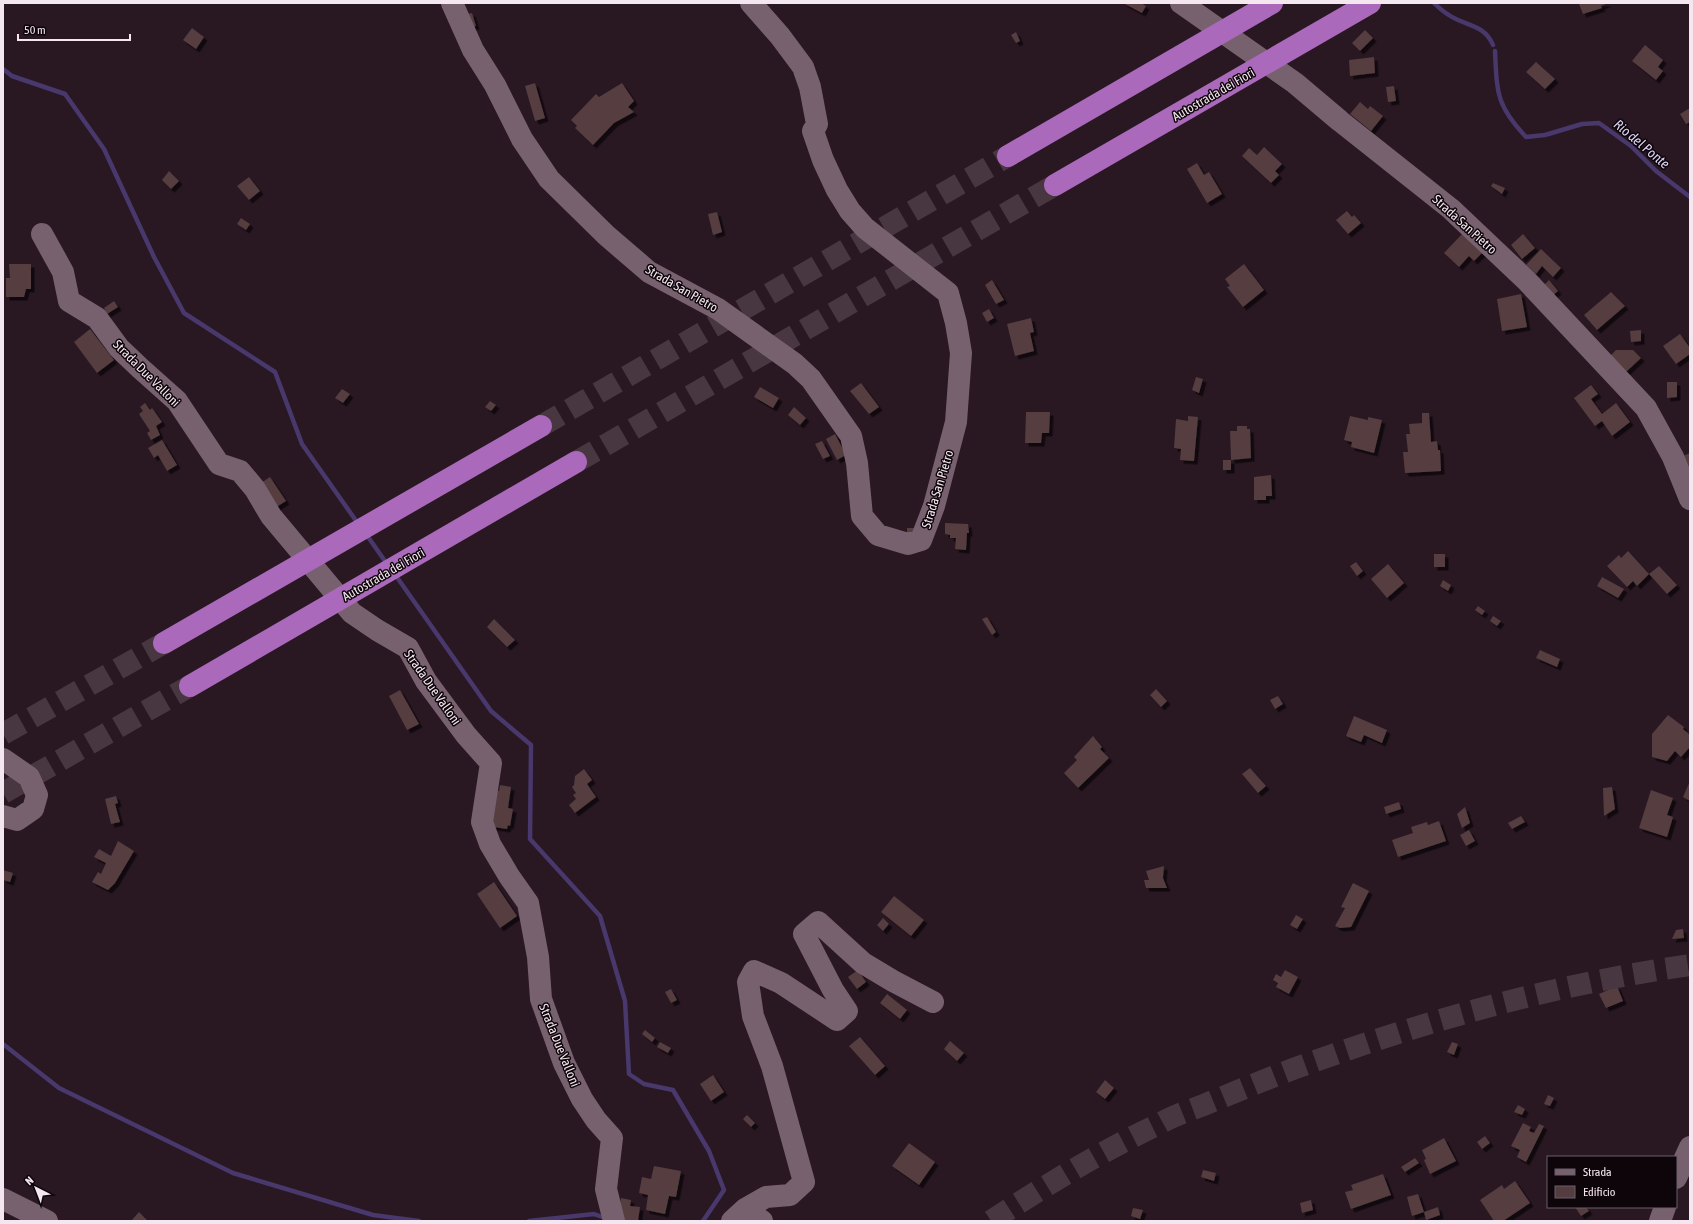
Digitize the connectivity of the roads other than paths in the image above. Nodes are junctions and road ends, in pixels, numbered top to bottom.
1 (452, 3) edge
2 (751, 3) edge
3 (1182, 3) edge
4 (1272, 3) edge
5 (1370, 3) edge
6 (1008, 156) tunnel mouth
7 (1055, 185) tunnel mouth
8 (42, 234) dead end
9 (541, 426) tunnel mouth
10 (576, 462) tunnel mouth
11 (1690, 499) edge
12 (164, 643) tunnel mouth
13 (190, 686) tunnel mouth
14 (3, 759) edge
15 (3, 816) edge
16 (933, 1002) dead end
17 (1690, 1147) edge
18 (1677, 1176) edge
19 (3, 1199) edge
20 (1665, 1208) edge
21 (746, 1217) edge
22 (47, 1221) edge
23 (614, 1221) edge
24 (1660, 1221) edge

1 - 2 street, Strada San Pietro
3 - 11 street, Strada San Pietro
4 - 6 highway
5 - 7 highway, Autostrada dei Fiori
8 - 23 street, Strada Due Valloni
9 - 12 highway
10 - 13 highway, Autostrada dei Fiori
14 - 15 street
16 - 21 street
17 - 18 street
19 - 22 street
20 - 24 street

